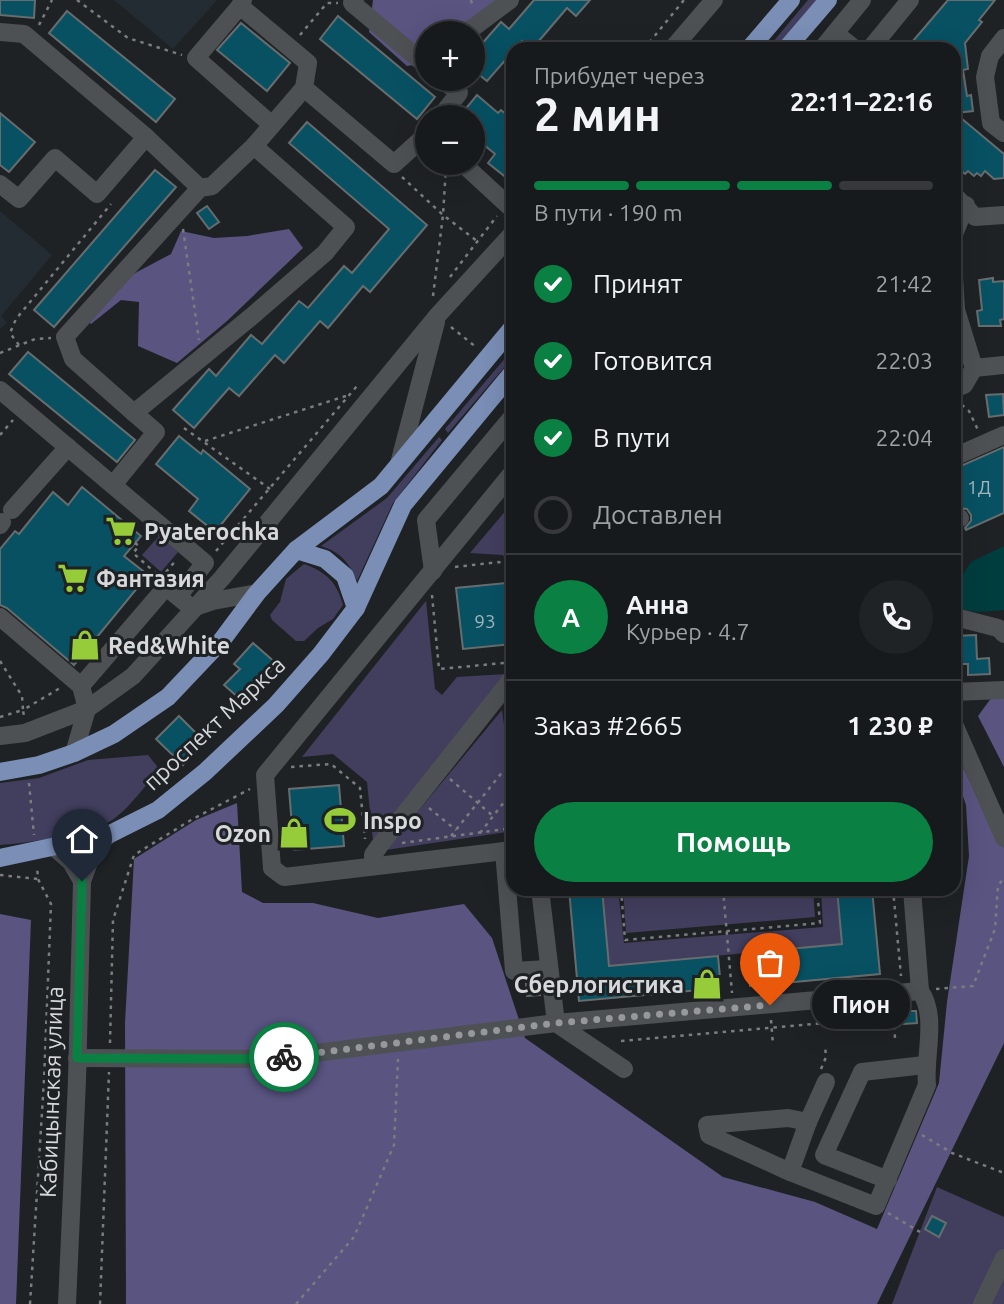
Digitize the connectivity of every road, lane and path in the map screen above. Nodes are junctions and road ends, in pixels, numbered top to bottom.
1 (52, 0) edge
2 (77, 0) edge
3 (510, 0) edge
4 (684, 0) edge
5 (714, 0) edge
6 (791, 0) edge
7 (862, 0) edge
8 (910, 0) edge
9 (825, 1) edge
10 (353, 2) edge
11 (241, 3) edge
12 (482, 21) edge
13 (0, 32) edge
14 (835, 33) junction
15 (1004, 38) edge
16 (31, 40) junction
17 (650, 42) edge
18 (678, 42) edge
19 (755, 42) edge
20 (792, 42) edge
21 (828, 42) edge
22 (846, 42) edge
23 (876, 42) edge
24 (289, 47) junction
25 (415, 56) edge
26 (192, 58) dead end
27 (303, 88) junction
28 (457, 91) edge
29 (450, 105) edge
30 (272, 125) junction
31 (1004, 133) edge
32 (146, 137) junction
33 (415, 145) edge
34 (254, 146) junction
35 (446, 175) edge
36 (475, 175) edge
37 (0, 184) edge
38 (200, 187) junction
39 (113, 201) dead end
40 (961, 201) edge
41 (506, 203) edge
42 (180, 209) junction
43 (506, 212) edge
44 (1004, 215) edge
45 (506, 241) edge
46 (447, 281) dead end
47 (439, 291) dead end
48 (438, 315) junction
49 (961, 328) edge
50 (506, 335) edge
51 (65, 337) junction
52 (19, 345) junction
53 (0, 353) edge
54 (487, 357) junction
55 (202, 358) junction
56 (1004, 365) edge
57 (974, 368) junction
58 (506, 380) edge
59 (359, 385) dead end
60 (961, 386) edge
61 (0, 390) edge
62 (349, 396) junction
63 (961, 404) edge
64 (22, 409) junction
65 (134, 413) junction
66 (506, 424) edge
67 (184, 428) dead end
68 (0, 435) edge
69 (1004, 435) edge
70 (982, 436) dead end
71 (205, 442) junction
72 (68, 447) junction
73 (961, 454) edge
74 (398, 468) junction
75 (506, 481) edge
76 (113, 485) junction
77 (270, 489) junction
78 (4, 519) edge
79 (135, 543) dead end
80 (296, 550) junction
81 (205, 563) junction
82 (506, 566) edge
83 (451, 567) dead end
84 (433, 571) junction
85 (161, 578) dead end
86 (432, 590) dead end
87 (257, 593) junction
88 (178, 596) junction
89 (192, 608) junction
90 (356, 608) junction
91 (0, 617) edge
92 (961, 619) edge
93 (1004, 634) edge
94 (0, 661) edge
95 (506, 670) edge
96 (506, 677) edge
97 (77, 682) junction
98 (1004, 690) edge
99 (961, 692) edge
100 (87, 709) junction
101 (23, 710) junction
102 (0, 717) edge
103 (24, 733) junction
104 (0, 736) edge
105 (961, 740) edge
106 (74, 753) junction
107 (27, 768) junction
108 (288, 768) dead end
109 (504, 770) dead end
110 (0, 772) edge
111 (444, 774) dead end
112 (265, 781) junction
113 (506, 800) edge
114 (421, 801) dead end
115 (478, 803) junction
116 (493, 816) junction
117 (506, 829) edge
118 (456, 830) junction
119 (480, 833) junction
120 (108, 835) junction
121 (450, 837) junction
122 (1004, 838) edge
123 (380, 845) junction
124 (55, 848) junction
125 (36, 851) junction
126 (506, 851) edge
127 (0, 858) edge
128 (374, 865) junction
129 (0, 876) edge
130 (38, 879) junction
131 (1004, 879) edge
132 (82, 881) junction
133 (510, 896) edge
134 (541, 896) edge
135 (622, 896) edge
136 (723, 896) edge
137 (818, 896) edge
138 (894, 896) edge
139 (913, 896) edge
140 (726, 932) junction
141 (548, 969) junction
142 (920, 991) junction
143 (891, 994) junction
144 (733, 1000) dead end
145 (894, 1017) junction
146 (556, 1023) junction
147 (895, 1038) dead end
148 (621, 1041) dead end
149 (399, 1042) junction
150 (110, 1047) dead end
151 (77, 1058) junction
152 (925, 1065) junction
153 (109, 1066) dead end
154 (624, 1069) dead end
155 (826, 1082) dead end
156 (808, 1122) junction
157 (922, 1135) dead end
158 (790, 1172) junction
159 (1004, 1172) edge
160 (888, 1180) junction
161 (876, 1206) junction
162 (920, 1232) dead end
163 (1004, 1258) edge
164 (30, 1304) edge
165 (67, 1304) edge
166 (100, 1304) edge
167 (296, 1304) edge
168 (982, 1304) edge

1 - 16 path
2 - 26 path
3 - 12 street
4 - 17 path
5 - 18 street
6 - 19 main road
7 - 14 street
8 - 23 street
9 - 20 main road
10 - 24 path
10 - 25 street
11 - 24 street
11 - 30 street
13 - 16 street
14 - 21 street
14 - 22 street
15 - 31 street
16 - 32 street
24 - 27 street
27 - 30 street
27 - 33 street
28 - 29 street
30 - 34 street
32 - 37 street
32 - 38 street
34 - 38 street
34 - 55 street
35 - 47 path
36 - 41 street
38 - 42 street
39 - 52 path
40 - 44 street
42 - 51 street
42 - 55 path
43 - 46 path
45 - 48 street
48 - 54 path
48 - 74 street
48 - 89 street
49 - 57 street
50 - 54 main road
51 - 52 path
51 - 65 street
52 - 53 path
54 - 74 main road
55 - 65 street
56 - 57 street
57 - 60 street
58 - 90 main road, проспект Маркса
59 - 62 path
61 - 64 street
62 - 71 path
62 - 77 path
63 - 70 path
64 - 68 path
64 - 72 street
65 - 76 street
66 - 84 street
67 - 71 path
69 - 73 street
71 - 77 path
72 - 76 street
72 - 78 street
74 - 80 main road
75 - 84 street
76 - 81 street
77 - 81 path
79 - 85 path
80 - 87 main road
80 - 90 main road
81 - 88 street
82 - 83 path
84 - 112 street
86 - 95 path
87 - 89 street
87 - 106 main road
88 - 89 street
88 - 97 street
89 - 100 street
90 - 120 main road, проспект Маркса
91 - 97 street
92 - 93 street
94 - 101 path
96 - 123 street
97 - 100 street
97 - 101 path
98 - 99 street
100 - 103 street
100 - 106 street
101 - 102 path
101 - 103 path
103 - 104 street
105 - 122 street
106 - 107 main road
107 - 110 main road
107 - 125 path
108 - 123 path
109 - 115 path
111 - 115 path
112 - 128 street
112 - 150 path
113 - 116 path
114 - 118 path
115 - 116 path
115 - 118 path
116 - 119 path
117 - 119 path
118 - 121 path
119 - 121 path
120 - 124 main road, проспект Маркса
120 - 132 street
121 - 123 path
123 - 128 street
124 - 125 main road, проспект Маркса
124 - 132 street
125 - 127 main road, проспект Маркса
125 - 130 path
126 - 128 street
129 - 130 path
130 - 164 path
131 - 142 path
132 - 151 street, Кабицынская улица
133 - 141 street
134 - 141 street
135 - 140 path
136 - 140 path
137 - 140 path
138 - 143 path
139 - 142 street
140 - 144 path
141 - 146 street
142 - 143 street
142 - 152 street
143 - 145 path
143 - 146 street
145 - 147 path
145 - 148 path
146 - 149 street
146 - 154 street
149 - 151 street
149 - 167 path
151 - 165 street, Кабицынская улица
152 - 160 street
152 - 160 street
153 - 166 path
155 - 156 street
156 - 158 street
156 - 158 street
157 - 159 path
158 - 161 street
160 - 161 street
161 - 162 path
163 - 168 street

